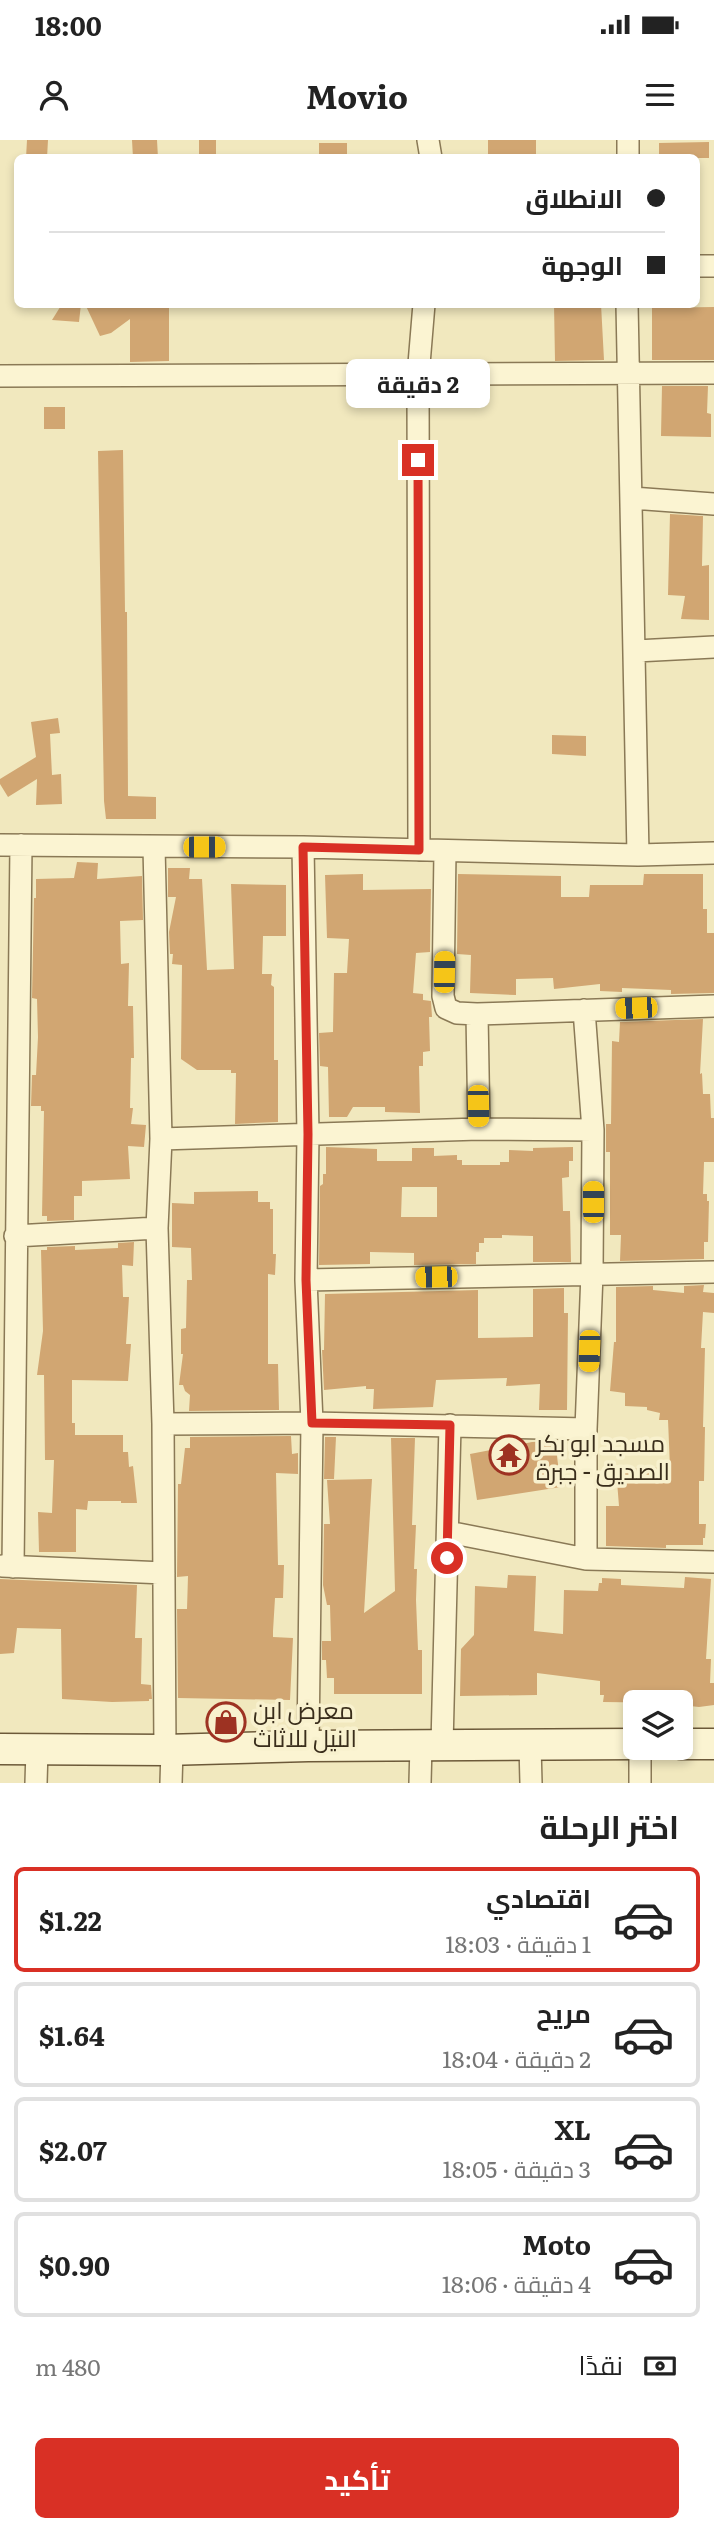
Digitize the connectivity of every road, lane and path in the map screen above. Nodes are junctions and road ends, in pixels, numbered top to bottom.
1 (424, 308) edge
2 (627, 308) edge
3 (714, 373) edge
4 (627, 375) junction
5 (0, 376) edge
6 (418, 376) junction
7 (632, 498) junction
8 (714, 504) edge
9 (714, 647) edge
10 (636, 651) junction
11 (10, 845) edge
12 (154, 847) junction
13 (303, 847) junction
14 (419, 850) junction
15 (445, 851) junction
16 (714, 853) edge
17 (638, 855) junction
18 (714, 1006) edge
19 (584, 1010) junction
20 (477, 1014) junction
21 (10, 1015) edge
22 (479, 1129) junction
23 (593, 1130) junction
24 (308, 1134) junction
25 (161, 1139) junction
26 (157, 1228) junction
27 (15, 1236) junction
28 (714, 1272) edge
29 (593, 1273) junction
30 (306, 1280) junction
31 (7, 1352) edge
32 (312, 1423) junction
33 (163, 1424) junction
34 (450, 1425) junction
35 (586, 1429) junction
36 (448, 1532) junction
37 (586, 1559) junction
38 (714, 1562) edge
39 (7, 1566) edge
40 (164, 1573) junction
41 (623, 1744) edge
42 (693, 1744) edge
43 (714, 1744) edge
44 (431, 1745) junction
45 (530, 1745) junction
46 (308, 1746) junction
47 (0, 1749) edge
48 (37, 1749) junction
49 (168, 1750) junction
50 (640, 1760) edge
51 (36, 1783) edge
52 (171, 1783) edge
53 (420, 1783) edge
54 (531, 1783) edge
55 (640, 1783) edge

1 - 6 street
2 - 4 street
3 - 4 street
4 - 6 street
4 - 7 street
5 - 6 street
6 - 14 street
7 - 8 street
7 - 10 street
9 - 10 street
10 - 17 street
11 - 12 street
11 - 21 street
12 - 13 street
12 - 25 street
13 - 14 street
13 - 24 street
14 - 15 street
15 - 17 street
15 - 20 street
16 - 17 street
18 - 19 street
19 - 20 street
19 - 23 street
20 - 22 street
21 - 27 street
22 - 23 street
22 - 24 street
23 - 29 street
24 - 25 street
24 - 30 street
25 - 26 street
26 - 27 street
26 - 33 street
27 - 31 street
28 - 29 street
29 - 30 street
29 - 35 street
30 - 32 street
31 - 39 street
32 - 33 street
32 - 34 street
32 - 46 street
33 - 40 street
34 - 35 street
34 - 36 street
35 - 37 street
36 - 37 street
36 - 44 street
37 - 38 street
39 - 40 street
40 - 49 street
41 - 45 street
42 - 43 street
44 - 45 street
44 - 46 street
44 - 53 street
45 - 54 street
46 - 49 street
47 - 48 street
48 - 49 street
48 - 51 street
49 - 52 street
50 - 55 street

